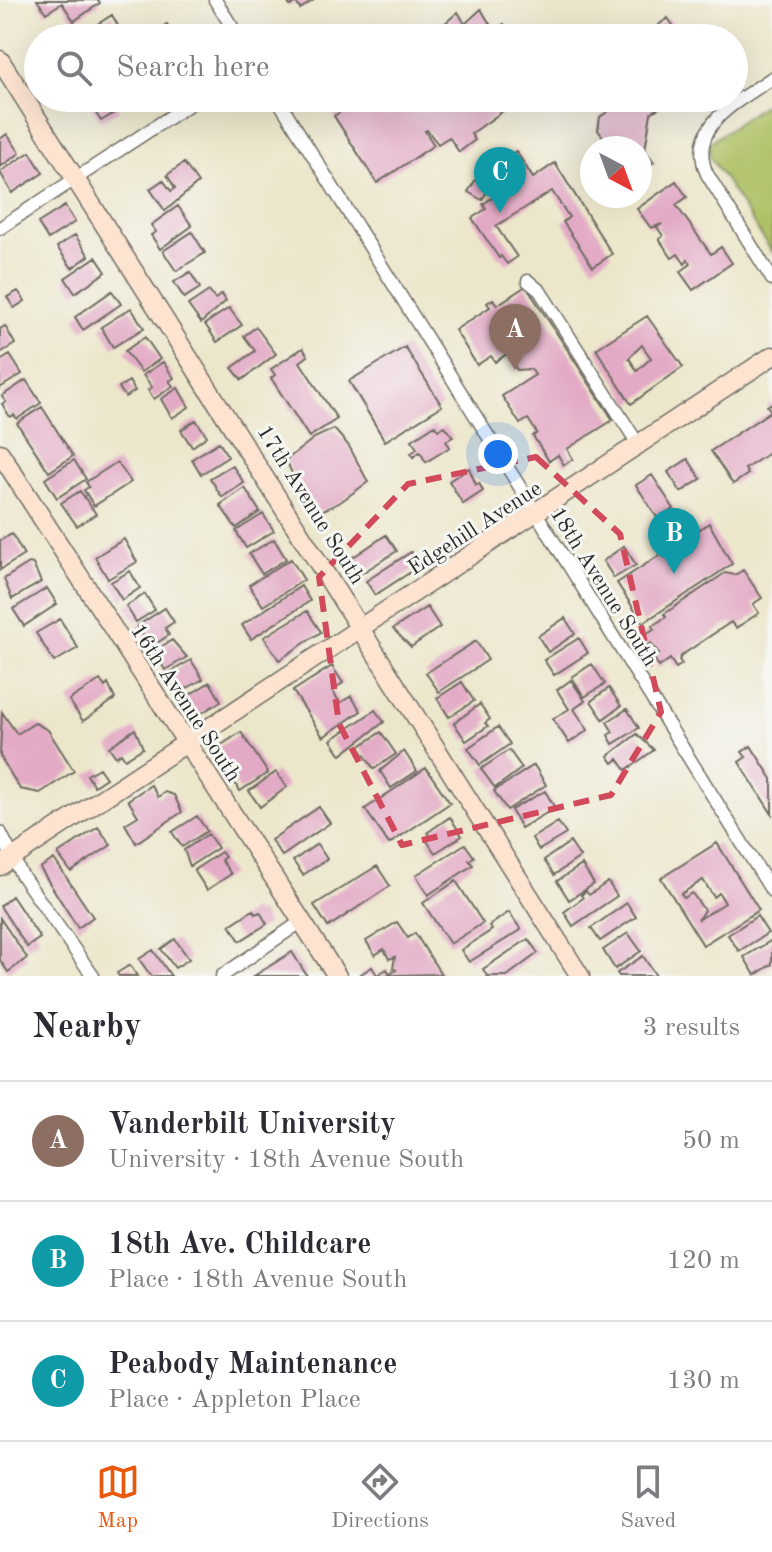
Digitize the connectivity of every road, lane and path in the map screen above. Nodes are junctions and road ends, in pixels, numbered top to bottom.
1 (215, 0) edge
2 (230, 24) edge
3 (0, 60) edge
4 (772, 78) edge
5 (748, 96) edge
6 (24, 98) edge
7 (33, 112) edge
8 (177, 112) edge
9 (286, 112) edge
10 (727, 112) edge
11 (75, 178) junction
12 (0, 228) edge
13 (772, 279) edge
14 (528, 281) dead end
15 (772, 356) edge
16 (640, 447) junction
17 (0, 453) edge
18 (537, 514) junction
19 (362, 629) junction
20 (184, 742) junction
21 (0, 832) edge
22 (7, 862) edge
23 (772, 891) edge
24 (302, 921) junction
25 (93, 976) edge
26 (222, 976) edge
27 (337, 976) edge
28 (580, 976) edge

1 - 2 street
3 - 6 main road, 17th Avenue South
4 - 5 street
7 - 11 main road, 17th Avenue South
8 - 11 street
9 - 18 street, 18th Avenue South
10 - 13 street
11 - 12 street
11 - 19 main road, 17th Avenue South
14 - 16 street
15 - 16 main road, Edgehill Avenue
16 - 18 main road, Edgehill Avenue
17 - 20 main road, 16th Avenue South
18 - 19 main road, Edgehill Avenue
18 - 23 street, 18th Avenue South
19 - 20 main road, Edgehill Avenue
19 - 28 main road, 17th Avenue South
20 - 22 main road, Edgehill Avenue
20 - 24 main road, 16th Avenue South
21 - 22 street
22 - 25 street
24 - 26 street
24 - 27 main road, 16th Avenue South

